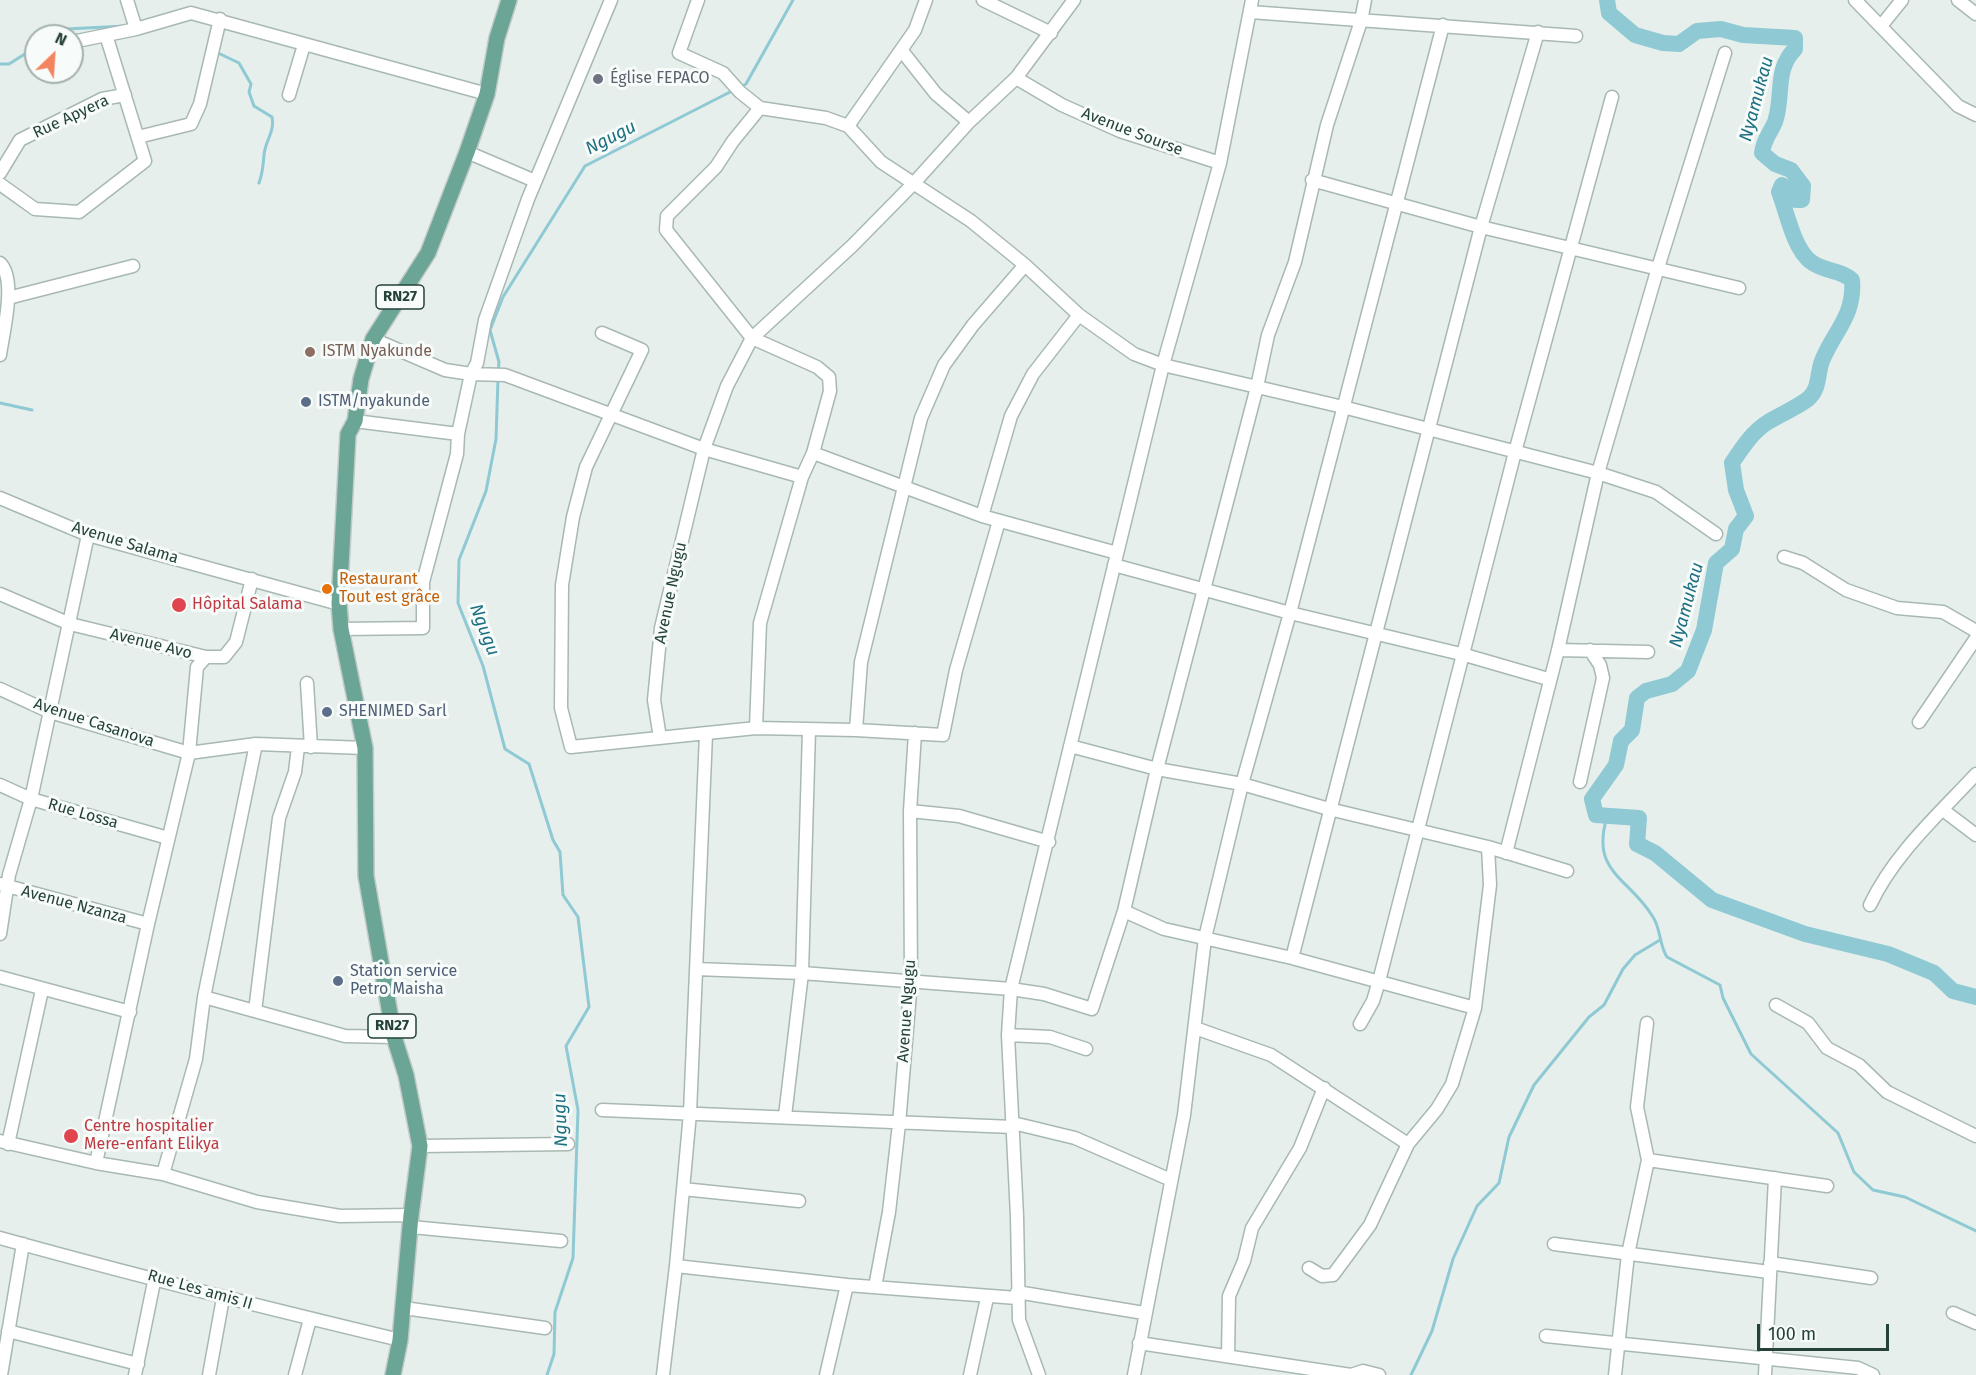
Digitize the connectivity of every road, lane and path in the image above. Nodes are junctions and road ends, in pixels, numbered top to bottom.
1 (127, 0) edge
2 (509, 0) edge
3 (611, 0) edge
4 (698, 0) edge
5 (926, 0) edge
6 (983, 0) edge
7 (1074, 0) edge
8 (1365, 0) edge
9 (1855, 0) edge
10 (1902, 0) edge
11 (1958, 0) edge
12 (1250, 6) edge
13 (1976, 14) edge
14 (220, 19) junction
15 (1361, 21) junction
16 (1443, 25) junction
17 (135, 26) junction
18 (1881, 26) junction
19 (1538, 32) junction
20 (1051, 33) junction
21 (106, 35) junction
22 (1576, 36) dead end
23 (84, 40) edge
24 (304, 45) junction
25 (902, 51) junction
26 (1725, 53) dead end
27 (1016, 78) junction
28 (487, 94) junction
29 (124, 95) junction
30 (289, 95) dead end
31 (1612, 97) dead end
32 (760, 108) junction
33 (1976, 115) edge
34 (969, 122) junction
35 (848, 126) junction
36 (138, 137) junction
37 (467, 153) junction
38 (1220, 163) junction
39 (0, 173) edge
40 (1312, 180) junction
41 (535, 181) junction
42 (914, 183) junction
43 (0, 184) edge
44 (1395, 203) junction
45 (1481, 227) junction
46 (1569, 249) junction
47 (0, 263) edge
48 (1025, 265) junction
49 (133, 266) dead end
50 (1657, 271) junction
51 (1739, 288) dead end
52 (8, 298) junction
53 (1079, 315) junction
54 (602, 333) dead end
55 (752, 338) junction
56 (373, 339) junction
57 (0, 355) edge
58 (1163, 365) junction
59 (471, 374) junction
60 (1257, 387) junction
61 (1343, 407) junction
62 (610, 416) junction
63 (355, 421) junction
64 (1430, 430) junction
65 (458, 434) junction
66 (704, 449) junction
67 (1515, 452) junction
68 (813, 453) junction
69 (1598, 473) junction
70 (802, 477) junction
71 (902, 488) junction
72 (0, 498) edge
73 (982, 516) junction
74 (999, 521) junction
75 (1716, 534) dead end
76 (88, 535) junction
77 (1784, 557) dead end
78 (1115, 559) junction
79 (252, 579) junction
80 (1203, 589) junction
81 (0, 594) edge
82 (339, 604) junction
83 (1290, 613) junction
84 (70, 624) junction
85 (341, 629) junction
86 (1976, 631) edge
87 (1375, 633) junction
88 (1976, 638) edge
89 (1558, 650) junction
90 (1590, 650) junction
91 (1648, 652) dead end
92 (1465, 655) junction
93 (206, 657) junction
94 (1548, 679) junction
95 (307, 683) dead end
96 (0, 689) edge
97 (50, 712) junction
98 (1919, 722) dead end
99 (756, 728) junction
100 (809, 730) junction
101 (856, 730) junction
102 (706, 734) junction
103 (915, 734) junction
104 (660, 738) junction
105 (256, 744) junction
106 (1070, 746) junction
107 (297, 747) junction
108 (311, 747) junction
109 (365, 748) junction
110 (189, 753) junction
111 (1157, 769) junction
112 (1976, 774) edge
113 (1580, 782) dead end
114 (1242, 784) junction
115 (0, 785) edge
116 (31, 800) junction
117 (1329, 809) junction
118 (910, 810) junction
119 (1943, 810) junction
120 (1418, 830) junction
121 (1976, 835) edge
122 (168, 838) junction
123 (1049, 842) junction
124 (1488, 847) junction
125 (1506, 853) junction
126 (1567, 871) dead end
127 (4, 886) edge
128 (1870, 905) dead end
129 (1124, 911) junction
130 (148, 924) junction
131 (0, 934) edge
132 (1205, 938) junction
133 (1292, 958) junction
134 (696, 969) junction
135 (802, 974) junction
136 (0, 977) edge
137 (910, 981) junction
138 (1379, 981) junction
139 (1011, 989) junction
140 (42, 990) junction
141 (204, 997) junction
142 (1776, 1005) dead end
143 (1475, 1008) junction
144 (255, 1011) junction
145 (130, 1012) junction
146 (1647, 1023) dead end
147 (1360, 1024) dead end
148 (1195, 1028) junction
149 (1008, 1035) junction
150 (394, 1037) junction
151 (1086, 1049) dead end
152 (1324, 1088) junction
153 (602, 1110) dead end
154 (690, 1113) junction
155 (785, 1116) junction
156 (899, 1124) junction
157 (1013, 1125) junction
158 (1976, 1136) edge
159 (4, 1142) edge
160 (568, 1144) dead end
161 (1408, 1144) junction
162 (420, 1146) junction
163 (1648, 1160) junction
164 (96, 1163) junction
165 (163, 1174) junction
166 (1775, 1178) junction
167 (1171, 1180) junction
168 (1827, 1185) dead end
169 (683, 1189) junction
170 (799, 1201) dead end
171 (411, 1221) junction
172 (0, 1238) edge
173 (561, 1241) dead end
174 (23, 1244) junction
175 (1554, 1244) dead end
176 (1628, 1254) junction
177 (676, 1266) junction
178 (1770, 1267) junction
179 (1309, 1268) dead end
180 (155, 1278) junction
181 (1871, 1278) dead end
182 (847, 1285) junction
183 (875, 1287) junction
184 (1017, 1295) junction
185 (223, 1298) junction
186 (987, 1298) junction
187 (404, 1308) junction
188 (1144, 1313) junction
189 (1953, 1313) dead end
190 (310, 1319) junction
191 (1976, 1323) edge
192 (545, 1328) dead end
193 (8, 1331) junction
194 (1546, 1336) dead end
195 (400, 1340) junction
196 (1139, 1343) junction
197 (1617, 1345) junction
198 (1228, 1356) junction
199 (1767, 1358) junction
200 (136, 1370) edge
201 (1, 1374) edge
202 (209, 1375) edge
203 (295, 1375) edge
204 (393, 1375) edge
205 (663, 1375) edge
206 (826, 1375) edge
207 (970, 1375) edge
208 (1039, 1375) edge
209 (1134, 1375) edge
210 (1379, 1375) edge
211 (1615, 1375) edge
212 (1765, 1375) edge
213 (1873, 1375) edge

1 - 17 street
2 - 28 main road, RN27
3 - 41 street
4 - 32 street
5 - 25 street
6 - 20 street
7 - 20 street
8 - 15 street
9 - 18 street
10 - 18 street
11 - 13 street
12 - 15 street
12 - 38 street
14 - 17 street
14 - 24 street
14 - 36 street
15 - 16 street
15 - 40 street
16 - 19 street
16 - 44 street
17 - 21 street
18 - 33 street
19 - 22 street
19 - 45 street
20 - 27 street
21 - 23 street
21 - 29 street
24 - 28 street
24 - 30 street
25 - 34 street
25 - 35 street
26 - 50 street
27 - 34 street
27 - 38 street, Avenue Sourse
28 - 37 main road, RN27
29 - 36 street
29 - 39 street, Rue Apyera
31 - 46 street
32 - 35 street
32 - 55 street
34 - 42 street
35 - 42 street
36 - 43 street
37 - 41 street
37 - 56 main road, RN27
38 - 58 street
40 - 44 street
40 - 60 street
41 - 59 street
42 - 48 street
42 - 55 street
44 - 45 street
44 - 61 street
45 - 46 street
45 - 64 street
46 - 50 street
46 - 67 street
47 - 52 street
48 - 53 street
48 - 71 street
49 - 52 street
50 - 51 street
50 - 69 street
52 - 57 street
53 - 58 street
53 - 73 street
54 - 62 street
55 - 66 street
55 - 68 street
56 - 59 street
56 - 63 main road, RN27
58 - 60 street
58 - 78 street
59 - 62 street
59 - 65 street
60 - 61 street
60 - 80 street
61 - 64 street
61 - 83 street
62 - 66 street
62 - 104 street
63 - 65 street
63 - 82 main road, RN27
64 - 67 street
64 - 87 street
65 - 85 street
66 - 70 street
66 - 104 street, Avenue Ngugu
67 - 69 street
67 - 92 street
68 - 70 street
68 - 71 street
69 - 75 street
69 - 89 street
70 - 99 street
71 - 73 street
71 - 101 street
72 - 76 street, Avenue Salama
73 - 74 street
74 - 78 street
74 - 103 street
76 - 79 street, Avenue Salama
76 - 84 street
77 - 86 street
78 - 80 street
78 - 106 street
79 - 82 street, Avenue Salama
79 - 93 street, Avenue Avo
80 - 83 street
80 - 111 street
81 - 84 street, Avenue Avo
82 - 85 main road, RN27
83 - 87 street
83 - 114 street
84 - 93 street, Avenue Avo
84 - 97 street
85 - 109 main road, RN27
87 - 92 street
87 - 117 street
88 - 98 street
89 - 90 street
89 - 94 street
90 - 91 street
90 - 113 street
92 - 94 street
92 - 120 street
93 - 110 street
94 - 125 street
95 - 108 street
96 - 97 street, Avenue Casanova
97 - 110 street, Avenue Casanova
97 - 116 street
99 - 100 street
99 - 102 street
100 - 101 street
100 - 135 street
101 - 103 street
102 - 104 street
102 - 134 street
103 - 118 street, Avenue Ngugu
105 - 107 street
105 - 110 street
105 - 141 street
106 - 111 street
106 - 123 street
107 - 108 street
107 - 144 street
108 - 109 street
109 - 150 main road, RN27
110 - 122 street
111 - 114 street
111 - 129 street
112 - 119 street
114 - 117 street
114 - 132 street
115 - 116 street, Rue Lossa
116 - 122 street, Rue Lossa
116 - 127 street
117 - 120 street
117 - 133 street
118 - 123 street
118 - 137 street, Avenue Ngugu
119 - 121 street
119 - 128 street
120 - 124 street
120 - 138 street
122 - 130 street
123 - 139 street
124 - 125 street
124 - 143 street
125 - 126 street
127 - 130 street, Avenue Nzanza
127 - 131 street
129 - 132 street
129 - 139 street
130 - 145 street
132 - 133 street
132 - 148 street
133 - 138 street
134 - 135 street
134 - 154 street
135 - 137 street
135 - 155 street
136 - 140 street
137 - 139 street
137 - 156 street, Avenue Ngugu
138 - 143 street
138 - 147 street
139 - 149 street
140 - 145 street
140 - 159 street
141 - 144 street
141 - 165 street
142 - 158 street
143 - 161 street
144 - 150 street
145 - 164 street
146 - 163 street
148 - 152 street
148 - 167 street
149 - 151 street
149 - 157 street
150 - 162 main road, RN27
152 - 161 street
152 - 198 street
153 - 154 street
154 - 155 street
154 - 169 street
155 - 156 street
156 - 157 street
156 - 183 street, Avenue Ngugu
157 - 167 street
157 - 184 street
159 - 164 street
160 - 162 street
161 - 179 street
162 - 171 main road, RN27
163 - 166 street
163 - 176 street
164 - 165 street
165 - 171 street
166 - 168 street
166 - 178 street
167 - 188 street
169 - 170 street
169 - 177 street
171 - 173 street
171 - 187 main road, RN27
172 - 174 street, Rue Les amis II
174 - 180 street, Rue Les amis II
174 - 193 street
175 - 176 street
176 - 178 street
176 - 197 street
177 - 182 street
177 - 205 street
178 - 181 street
178 - 199 street
180 - 185 street, Rue Les amis II
180 - 200 street
182 - 183 street
182 - 206 street
183 - 186 street
184 - 186 street
184 - 188 street
184 - 208 street
185 - 190 street, Rue Les amis II
185 - 202 street
186 - 207 street
187 - 192 street
187 - 195 main road, RN27
188 - 196 street
189 - 191 street
190 - 195 street, Rue Les amis II
190 - 203 street
193 - 200 street
193 - 201 street
194 - 197 street
195 - 204 main road, RN27
196 - 198 street
196 - 209 street
197 - 199 street
197 - 211 street
198 - 210 street
199 - 212 street
199 - 213 street

